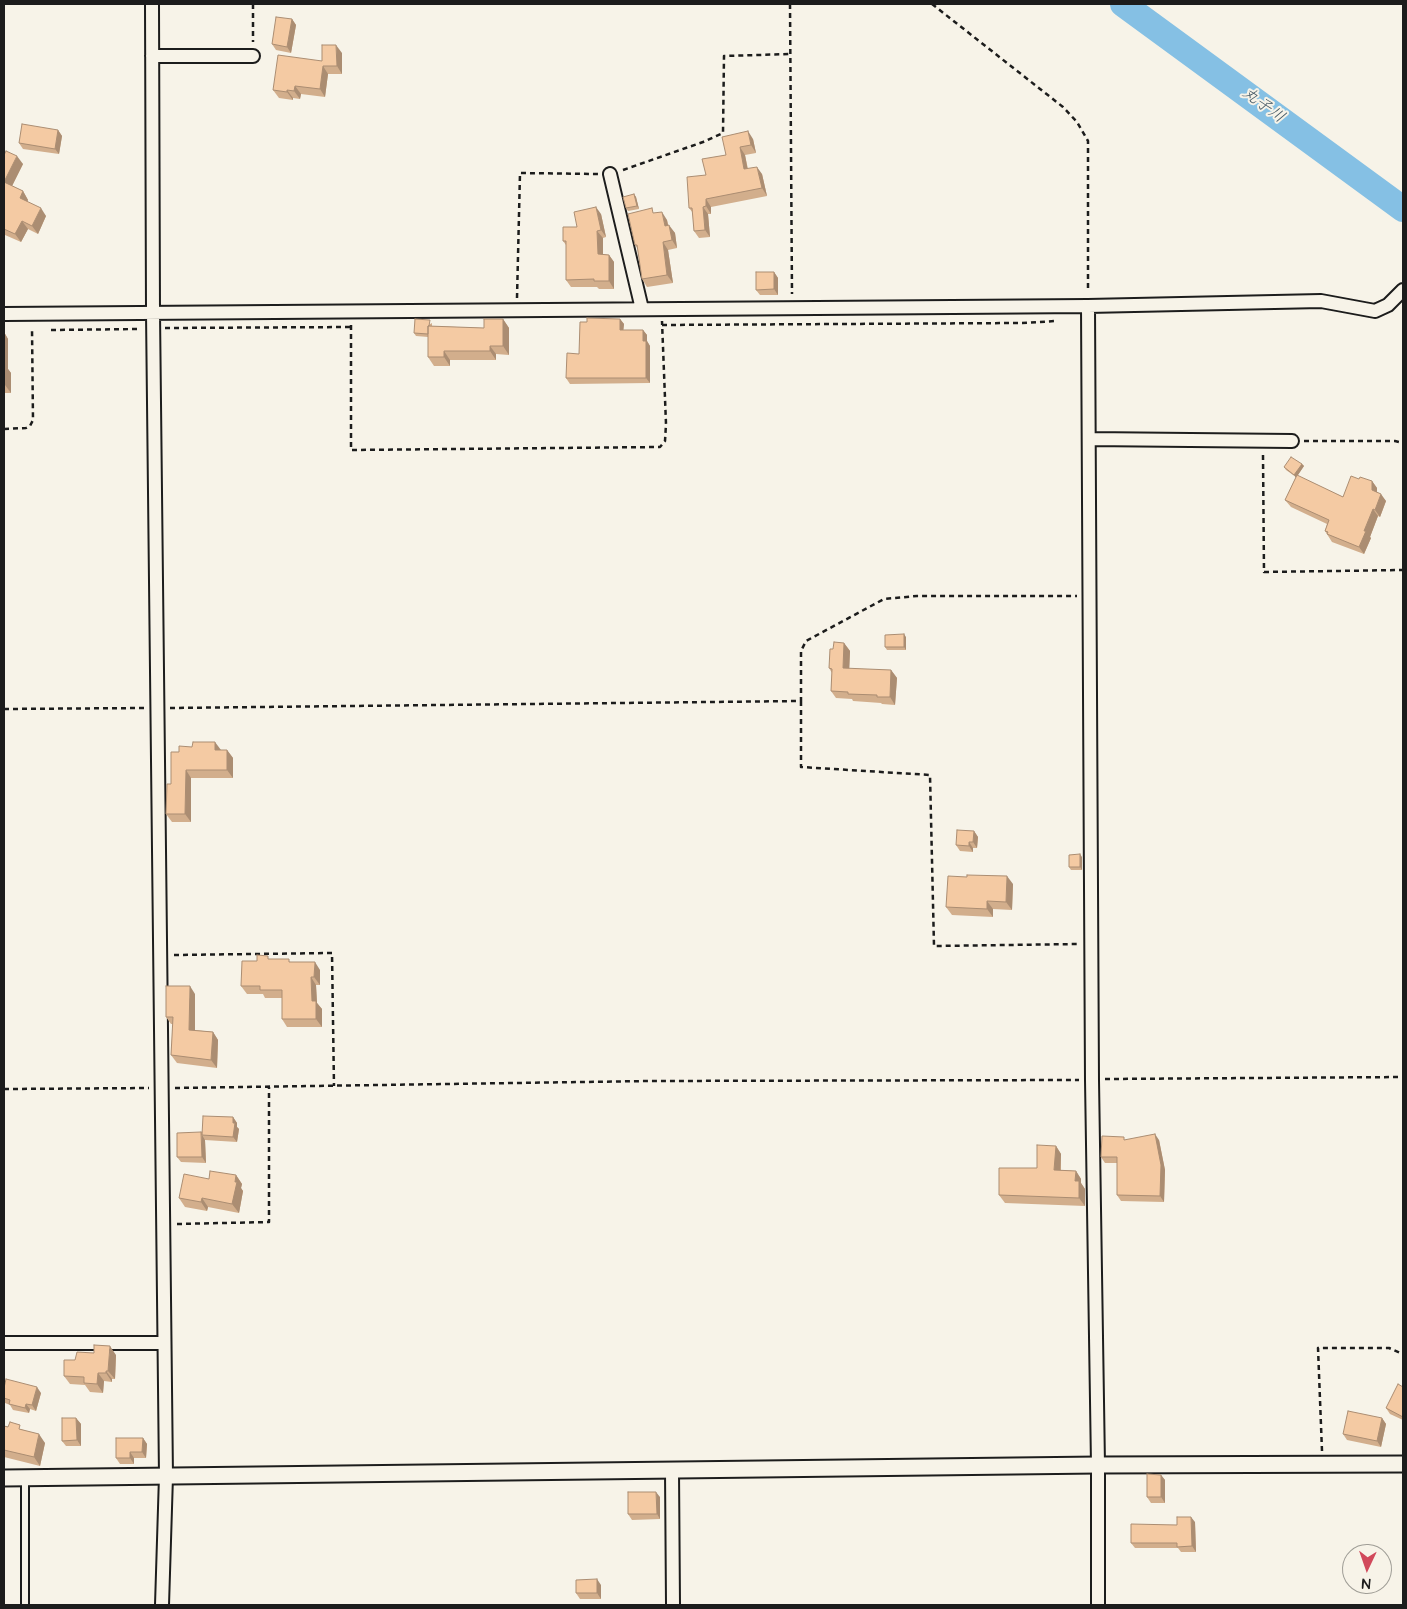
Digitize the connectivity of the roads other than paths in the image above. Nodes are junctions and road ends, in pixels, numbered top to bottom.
1 (152, 4) edge
2 (152, 56) junction
3 (253, 56) road end
4 (610, 174) road end
5 (1403, 290) edge
6 (1088, 306) junction
7 (642, 309) junction
8 (153, 313) junction
9 (4, 314) edge
10 (1089, 439) junction
11 (1292, 441) road end
12 (4, 1343) edge
13 (163, 1344) junction
14 (1403, 1464) edge
15 (1098, 1465) junction
16 (672, 1471) junction
17 (166, 1476) junction
18 (4, 1478) edge
19 (25, 1478) junction
20 (24, 1605) edge
21 (162, 1605) edge
22 (673, 1605) edge
23 (1098, 1605) edge

1 - 2 street
2 - 3 street
2 - 8 street
4 - 7 street
5 - 6 street
6 - 7 street
6 - 10 street
7 - 8 street
8 - 9 street
8 - 13 street
10 - 11 street
10 - 15 street
12 - 13 street
13 - 17 street
14 - 15 street
15 - 16 street
15 - 23 street
16 - 17 street
16 - 22 street
17 - 19 street
17 - 21 street
18 - 19 street
19 - 20 lane

